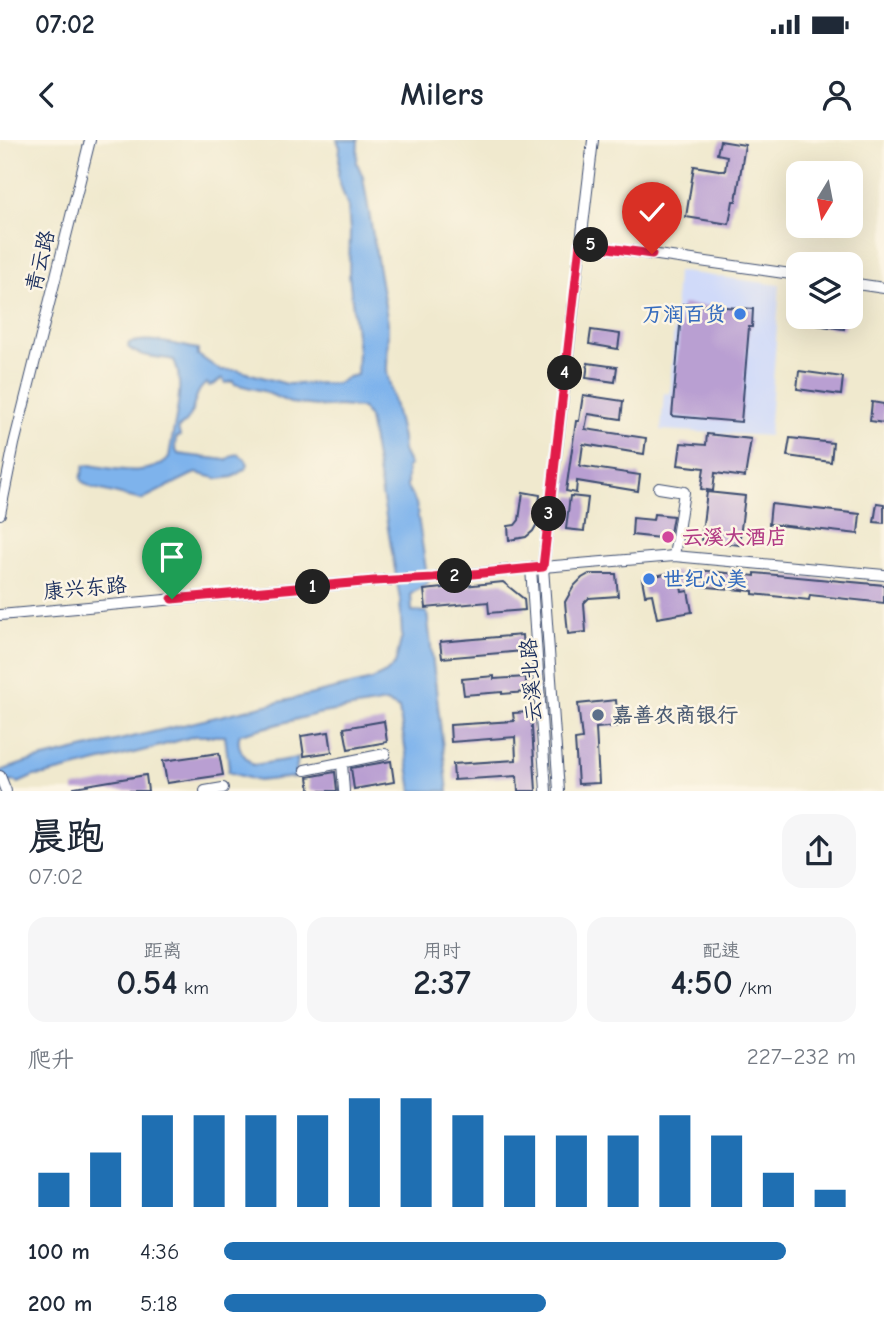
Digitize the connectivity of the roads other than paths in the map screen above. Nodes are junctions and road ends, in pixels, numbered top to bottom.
1 (90, 140) edge
2 (593, 140) edge
3 (580, 244) junction
4 (786, 273) edge
5 (863, 285) edge
6 (884, 288) edge
7 (659, 488) dead end
8 (0, 514) edge
9 (674, 556) junction
10 (543, 567) junction
11 (531, 568) junction
12 (884, 575) edge
13 (0, 615) edge
14 (385, 754) dead end
15 (342, 763) junction
16 (305, 770) dead end
17 (0, 776) edge
18 (223, 788) dead end
19 (6, 791) edge
20 (205, 791) edge
21 (344, 791) edge
22 (546, 791) edge
23 (559, 791) edge

1 - 8 street, 青云路
2 - 3 street, 云溪北路
3 - 4 street
3 - 10 street, 云溪北路
5 - 6 street
7 - 9 street
9 - 10 street, 康兴东路
9 - 12 street, 康兴东路
10 - 11 street, 康兴东路
10 - 23 street, 云溪北路
11 - 13 street, 康兴东路
11 - 22 street, 云溪北路
14 - 15 street
15 - 16 street
15 - 21 street
17 - 19 street
18 - 20 street

